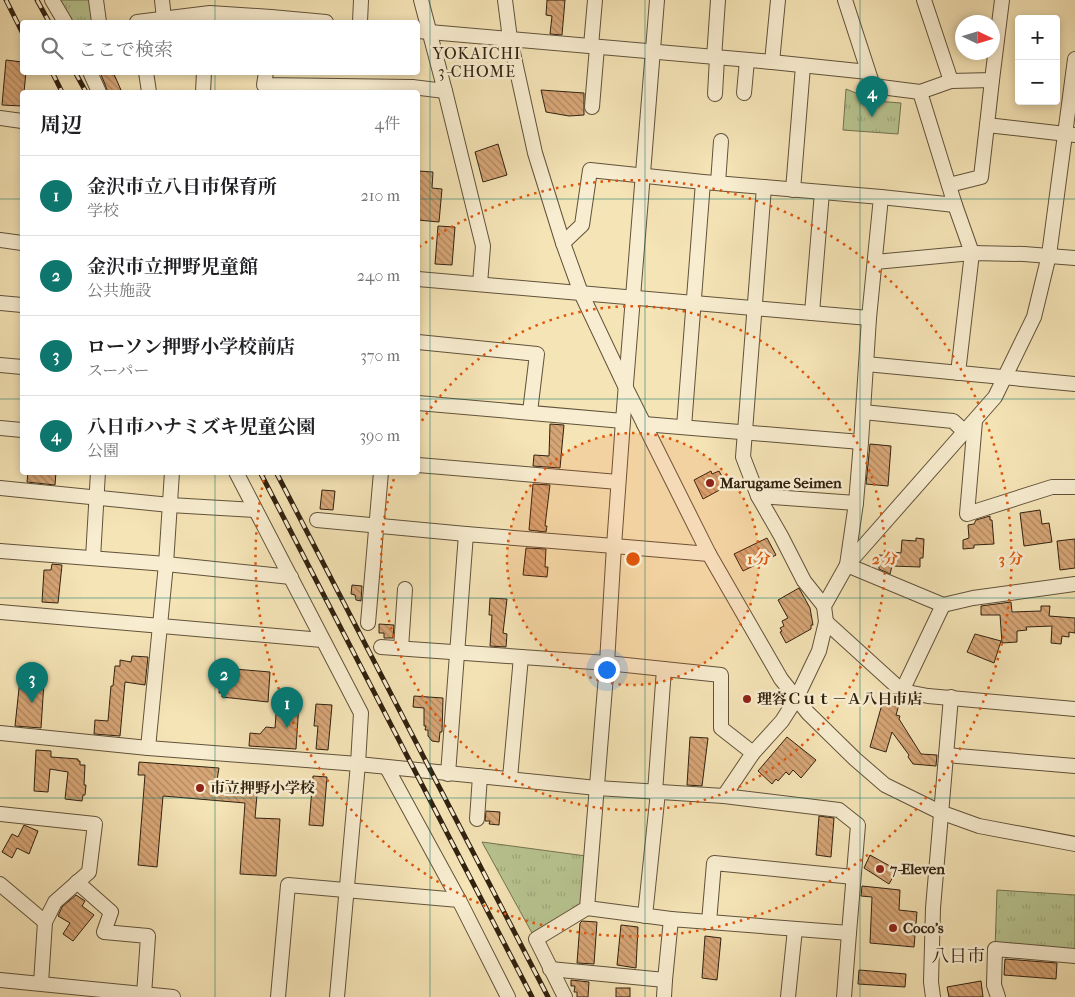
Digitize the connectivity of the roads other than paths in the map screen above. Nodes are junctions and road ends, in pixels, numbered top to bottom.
1 (52, 0) edge
2 (96, 0) edge
3 (162, 0) edge
4 (361, 0) edge
5 (421, 0) edge
6 (505, 0) edge
7 (595, 0) edge
8 (657, 0) edge
9 (718, 0) edge
10 (778, 0) edge
11 (845, 0) edge
12 (924, 0) edge
13 (1002, 0) edge
14 (210, 12) edge
15 (164, 19) junction
16 (64, 20) edge
17 (99, 20) edge
18 (156, 20) edge
19 (270, 20) edge
20 (360, 20) edge
21 (424, 32) edge
22 (510, 39) junction
23 (594, 46) junction
24 (653, 52) junction
25 (716, 58) junction
26 (1075, 59) edge
27 (747, 60) junction
28 (772, 62) junction
29 (804, 66) junction
30 (868, 72) junction
31 (91, 75) edge
32 (146, 75) edge
33 (204, 75) edge
34 (992, 80) junction
35 (951, 81) junction
36 (265, 83) edge
37 (98, 90) edge
38 (149, 90) edge
39 (203, 90) edge
40 (411, 90) edge
41 (420, 90) edge
42 (445, 91) junction
43 (920, 92) junction
44 (744, 93) dead end
45 (715, 94) dead end
46 (592, 107) dead end
47 (0, 118) edge
48 (20, 120) edge
49 (987, 126) junction
50 (1070, 135) edge
51 (721, 141) dead end
52 (642, 176) junction
53 (703, 182) junction
54 (718, 183) junction
55 (949, 185) junction
56 (764, 187) junction
57 (793, 190) junction
58 (822, 192) junction
59 (881, 197) junction
60 (955, 205) junction
61 (0, 240) edge
62 (20, 243) edge
63 (563, 243) junction
64 (972, 253) junction
65 (1049, 255) junction
66 (1075, 258) edge
67 (875, 262) junction
68 (420, 279) edge
69 (480, 284) junction
70 (581, 293) junction
71 (632, 297) junction
72 (0, 303) edge
73 (694, 303) junction
74 (20, 305) edge
75 (755, 308) junction
76 (812, 313) junction
77 (869, 318) junction
78 (420, 342) edge
79 (0, 364) edge
80 (866, 364) junction
81 (20, 366) edge
82 (958, 374) junction
83 (1005, 377) junction
84 (1075, 384) edge
85 (626, 388) junction
86 (420, 403) edge
87 (530, 412) junction
88 (863, 412) junction
89 (623, 421) junction
90 (975, 421) junction
91 (644, 424) junction
92 (684, 427) junction
93 (0, 428) edge
94 (20, 430) edge
95 (965, 432) junction
96 (745, 433) junction
97 (861, 442) junction
98 (420, 465) edge
99 (98, 475) edge
100 (172, 475) edge
101 (238, 475) edge
102 (381, 475) edge
103 (618, 482) junction
104 (0, 488) edge
105 (1075, 488) edge
106 (758, 496) junction
107 (97, 497) junction
108 (856, 503) junction
109 (170, 505) junction
110 (255, 510) junction
111 (317, 520) dead end
112 (377, 525) junction
113 (466, 534) junction
114 (614, 546) junction
115 (0, 551) edge
116 (709, 554) junction
117 (93, 558) junction
118 (166, 564) junction
119 (847, 565) junction
120 (291, 577) junction
121 (1075, 584) edge
122 (405, 589) dead end
123 (943, 605) junction
124 (824, 606) junction
125 (0, 612) edge
126 (826, 622) junction
127 (368, 623) dead end
128 (160, 626) junction
129 (322, 640) junction
130 (381, 647) dead end
131 (401, 648) junction
132 (456, 652) junction
133 (521, 657) junction
134 (608, 664) junction
135 (664, 670) junction
136 (902, 691) junction
137 (951, 697) junction
138 (796, 699) junction
139 (1075, 709) edge
140 (0, 733) edge
141 (148, 748) junction
142 (752, 754) junction
143 (946, 755) junction
144 (358, 764) junction
145 (1075, 766) edge
146 (387, 768) junction
147 (448, 774) junction
148 (480, 776) junction
149 (510, 778) junction
150 (597, 788) junction
151 (656, 792) junction
152 (724, 796) junction
153 (940, 812) junction
154 (0, 814) edge
155 (477, 819) dead end
156 (1075, 844) edge
157 (853, 878) junction
158 (77, 882) junction
159 (0, 884) edge
160 (346, 891) junction
161 (458, 900) junction
162 (587, 908) junction
163 (645, 916) junction
164 (670, 919) junction
165 (45, 922) junction
166 (709, 922) junction
167 (795, 929) junction
168 (849, 933) junction
169 (1075, 956) edge
170 (550, 969) junction
171 (0, 980) edge
172 (665, 980) junction
173 (41, 983) junction
174 (144, 995) junction
175 (173, 997) edge
176 (278, 997) edge
177 (337, 997) edge
178 (508, 997) edge
179 (565, 997) edge
180 (664, 997) edge
181 (788, 997) edge
182 (844, 997) edge
183 (933, 997) edge
184 (998, 997) edge

1 - 16 street
2 - 17 street
3 - 15 street
4 - 20 street
5 - 21 street
6 - 22 street
7 - 23 street
8 - 24 street
9 - 25 street
10 - 28 street
11 - 30 street
12 - 35 street
13 - 34 street
14 - 15 street
14 - 19 street
15 - 18 street
21 - 22 street
21 - 42 street
22 - 23 street
22 - 63 street
23 - 24 street
23 - 46 street
24 - 25 street
24 - 52 street
25 - 27 street
25 - 45 street
26 - 50 street
27 - 28 street
27 - 44 street
28 - 29 street
29 - 30 street
29 - 57 street
30 - 43 street
31 - 37 street
32 - 38 street
33 - 39 street
34 - 35 street
34 - 49 street
35 - 43 street
36 - 40 street
41 - 42 street
42 - 69 street
43 - 55 street
47 - 48 street
49 - 50 street
49 - 55 street
50 - 65 street
51 - 54 street
52 - 53 street
52 - 63 street
52 - 71 street
53 - 54 street
53 - 73 street
54 - 56 street
55 - 60 street
56 - 57 street
56 - 75 street
57 - 58 street
58 - 59 street
58 - 76 street
59 - 60 street
59 - 67 street
60 - 64 street
61 - 62 street
63 - 70 street
64 - 65 street
64 - 67 street
64 - 82 street
65 - 66 street
65 - 83 street
67 - 77 street
68 - 69 street
69 - 70 street
70 - 71 street
70 - 85 street
71 - 73 street
71 - 85 street
72 - 74 street
73 - 75 street
73 - 92 street
75 - 76 street
75 - 96 street
76 - 77 street
77 - 80 street
78 - 87 street
79 - 81 street
80 - 82 street
80 - 88 street
82 - 83 street
83 - 84 street
83 - 90 street
85 - 89 street
85 - 91 street
86 - 87 street
87 - 89 street
88 - 95 street
88 - 97 street
89 - 103 street
90 - 95 street
90 - 105 street
91 - 92 street
91 - 116 street
92 - 96 street
93 - 94 street
95 - 119 street
96 - 97 street
96 - 106 street
97 - 108 street
98 - 103 street
99 - 107 street
100 - 109 street
101 - 110 street
102 - 112 street
103 - 114 street
104 - 107 street
106 - 108 street
106 - 124 street
107 - 109 street
107 - 117 street
108 - 119 street
109 - 110 street
109 - 118 street
110 - 120 street
111 - 112 street
112 - 113 street
112 - 127 street
113 - 114 street
113 - 132 street
114 - 116 street
114 - 134 street
115 - 117 street
116 - 138 street
117 - 118 street
118 - 120 street
118 - 128 street
119 - 123 street
119 - 124 street
120 - 129 street
121 - 123 street
122 - 131 street
123 - 136 street
124 - 126 street
125 - 128 street
126 - 136 street
126 - 138 street
128 - 129 street
128 - 141 street
129 - 144 street
130 - 131 street
131 - 132 street
132 - 133 street
132 - 147 street
133 - 134 street
133 - 149 street
134 - 135 street
134 - 150 street
135 - 142 street
135 - 151 street
136 - 137 street
137 - 139 street
137 - 143 street
138 - 142 street
138 - 153 street
140 - 141 street
141 - 144 street
142 - 152 street
143 - 145 street
143 - 153 street
144 - 146 street
144 - 160 street
146 - 147 street
146 - 161 street
147 - 148 street
148 - 149 street
148 - 155 street
149 - 150 street
150 - 151 street
150 - 162 street
151 - 152 street
151 - 163 street
152 - 157 street
153 - 156 street
153 - 183 street
154 - 158 street
157 - 166 street
157 - 168 street
158 - 165 street
158 - 174 street
159 - 165 street
160 - 161 street
160 - 176 street
160 - 177 street
161 - 178 street
162 - 163 street
162 - 170 street
163 - 164 street
164 - 166 street
164 - 172 street
165 - 173 street
166 - 167 street
167 - 168 street
167 - 181 street
168 - 182 street
169 - 184 street
170 - 172 street
170 - 179 street
171 - 173 street
172 - 180 street
173 - 174 street
174 - 175 street

